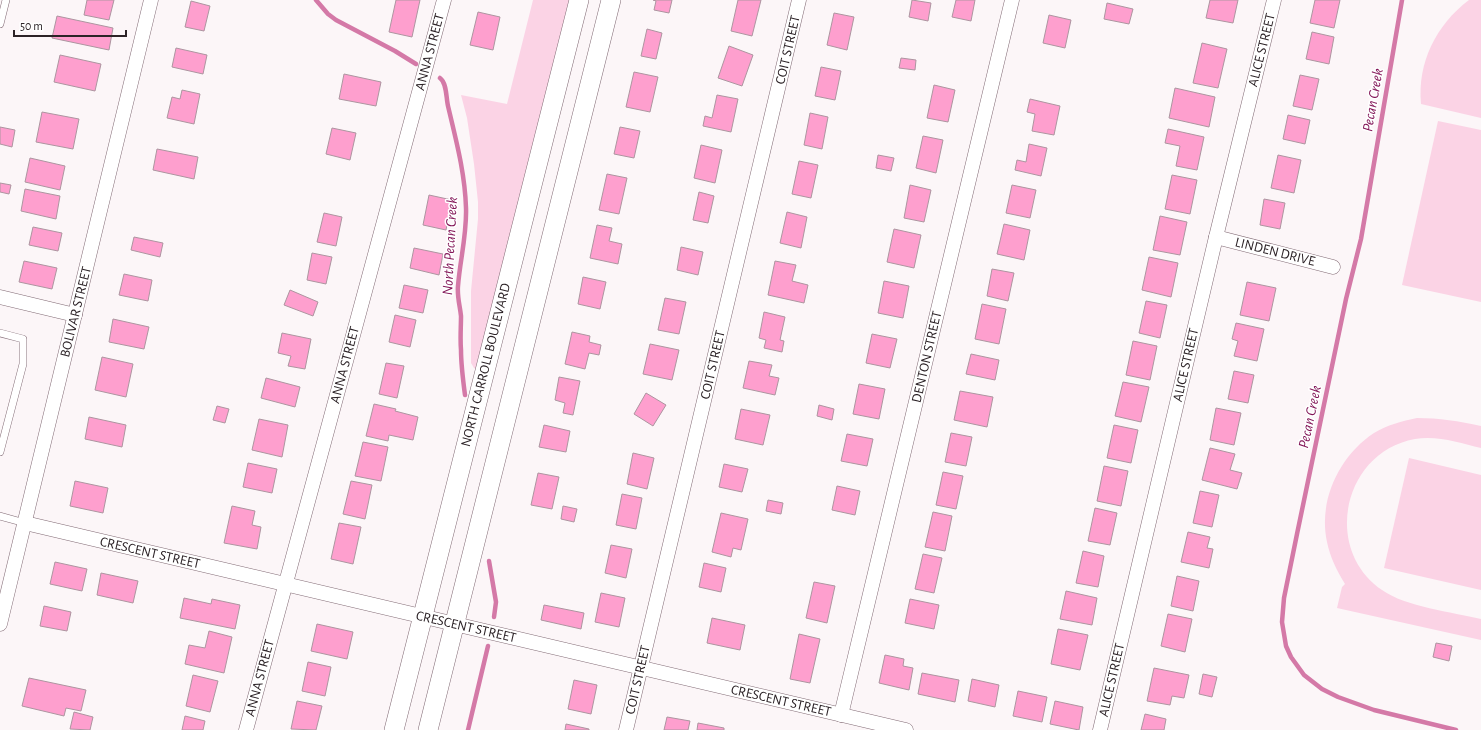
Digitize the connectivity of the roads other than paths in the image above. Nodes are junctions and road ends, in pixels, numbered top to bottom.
1 (6, 0) edge
2 (151, 0) edge
3 (444, 0) edge
4 (579, 0) edge
5 (611, 0) edge
6 (799, 0) edge
7 (1012, 0) edge
8 (1274, 0) edge
9 (0, 24) edge
10 (1216, 237) junction
11 (1333, 267) dead end
12 (0, 297) edge
13 (75, 315) junction
14 (0, 333) edge
15 (0, 452) edge
16 (0, 516) edge
17 (25, 523) junction
18 (286, 584) junction
19 (422, 616) junction
20 (0, 624) edge
21 (455, 624) junction
22 (641, 667) junction
23 (842, 715) junction
24 (246, 730) edge
25 (394, 730) edge
26 (428, 730) edge
27 (626, 730) edge
28 (906, 730) edge
29 (1100, 730) edge

1 - 9 lane
2 - 13 street, BOLIVAR STREET
3 - 18 street, ANNA STREET
4 - 19 main road, NORTH CARROLL BOULEVARD
5 - 21 main road
6 - 22 street, COIT STREET
7 - 23 street, DENTON STREET
8 - 10 street, ALICE STREET
10 - 11 street, LINDEN DRIVE
10 - 29 street, ALICE STREET
12 - 13 street
13 - 17 street, BOLIVAR STREET
14 - 15 lane
16 - 17 lane
17 - 18 street, CRESCENT STREET
17 - 20 street, BOLIVAR STREET
18 - 19 street, CRESCENT STREET
18 - 24 street, ANNA STREET
19 - 21 street, CRESCENT STREET
19 - 25 main road, NORTH CARROLL BOULEVARD
21 - 22 street, CRESCENT STREET
21 - 26 main road
22 - 23 street, CRESCENT STREET
22 - 27 street, COIT STREET
23 - 28 street, CRESCENT STREET

